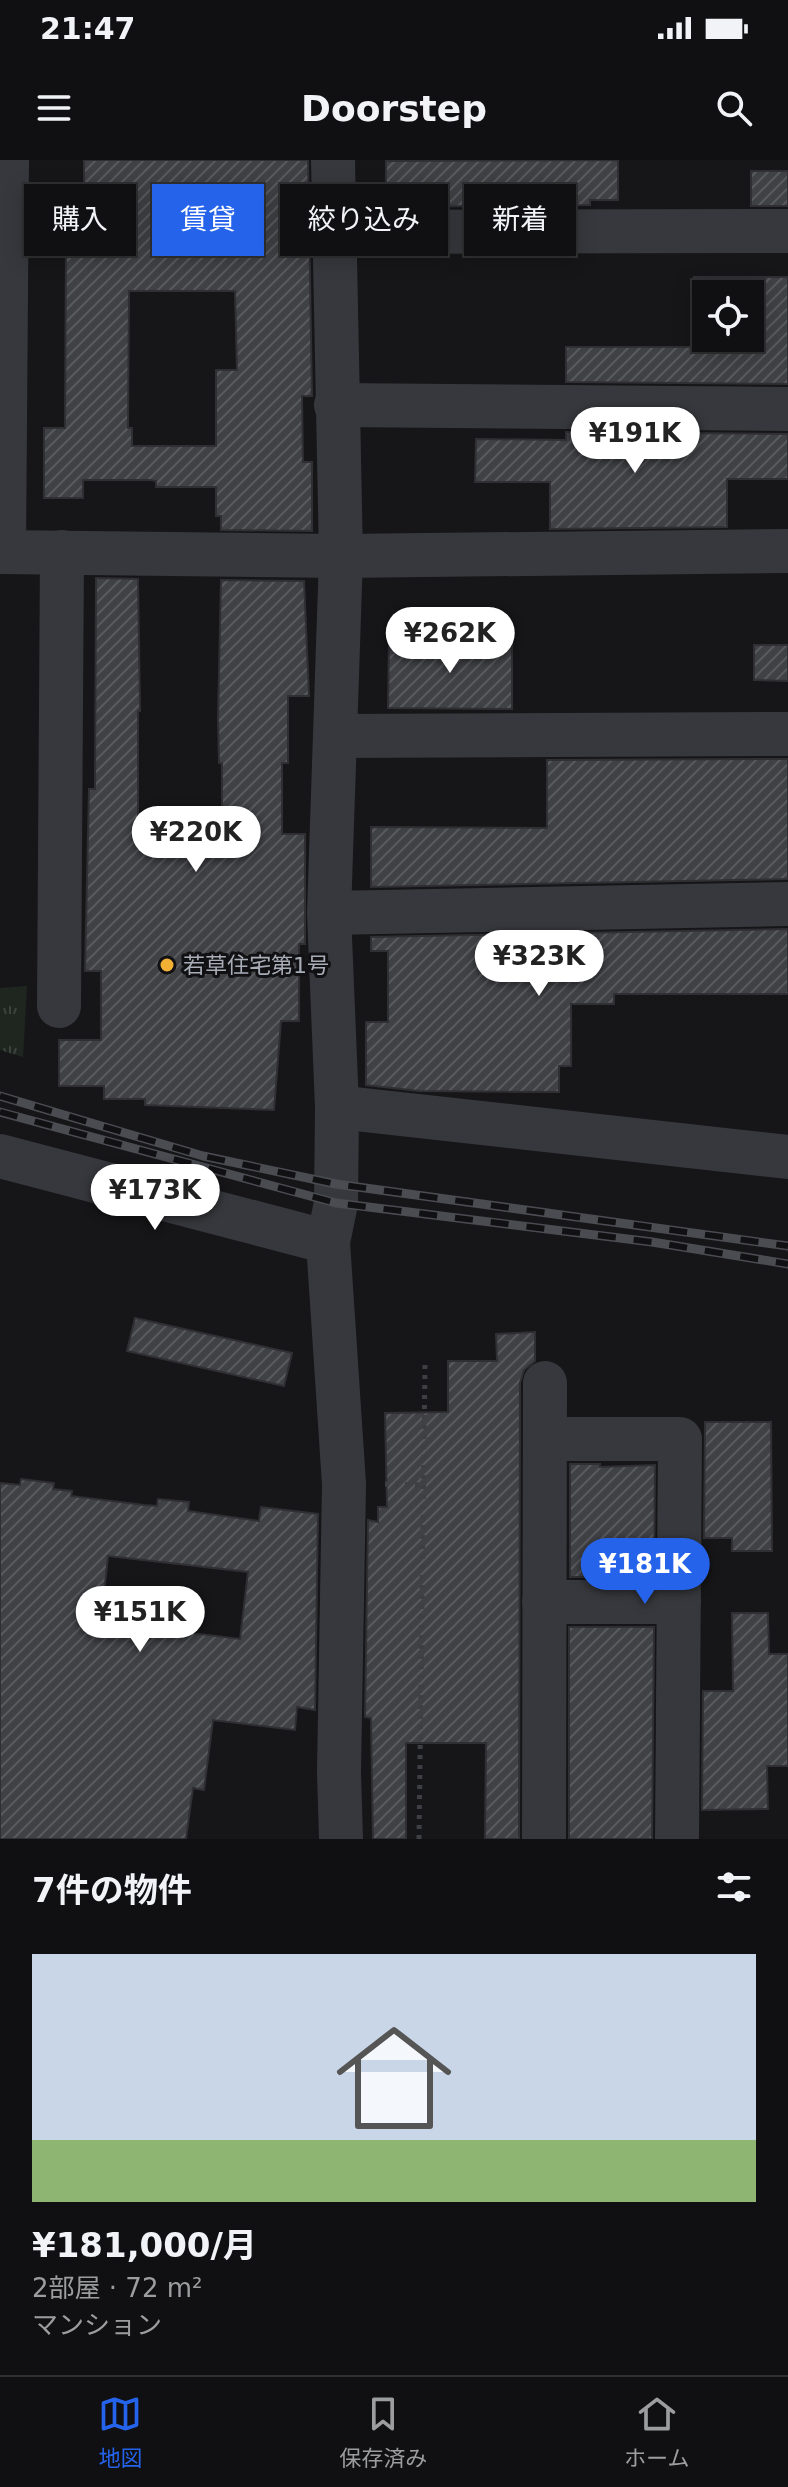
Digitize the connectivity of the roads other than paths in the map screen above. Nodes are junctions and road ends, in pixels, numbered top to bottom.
1 (7, 160) edge
2 (333, 160) edge
3 (334, 184) edge
4 (788, 231) edge
5 (448, 232) edge
6 (335, 256) edge
7 (336, 405) junction
8 (788, 409) edge
9 (788, 551) edge
10 (2, 552) edge
11 (62, 552) junction
12 (341, 556) junction
13 (788, 734) edge
14 (335, 736) junction
15 (788, 904) edge
16 (329, 913) junction
17 (59, 1006) dead end
18 (337, 1107) junction
19 (0, 1156) edge
20 (788, 1157) edge
21 (328, 1242) junction
22 (545, 1383) dead end
23 (545, 1439) junction
24 (544, 1602) junction
25 (679, 1602) junction
26 (341, 1839) edge
27 (544, 1839) edge
28 (677, 1839) edge

1 - 10 street
2 - 3 street
4 - 5 street
6 - 7 street
7 - 8 street
7 - 12 street
9 - 12 street
10 - 11 street
11 - 12 street
11 - 17 street
12 - 14 street
13 - 14 street
14 - 16 street
15 - 16 street
16 - 18 street
18 - 20 street
18 - 21 street
19 - 21 street
21 - 26 street
22 - 23 street
23 - 24 street
23 - 25 street
24 - 25 street
24 - 27 street
25 - 28 street

